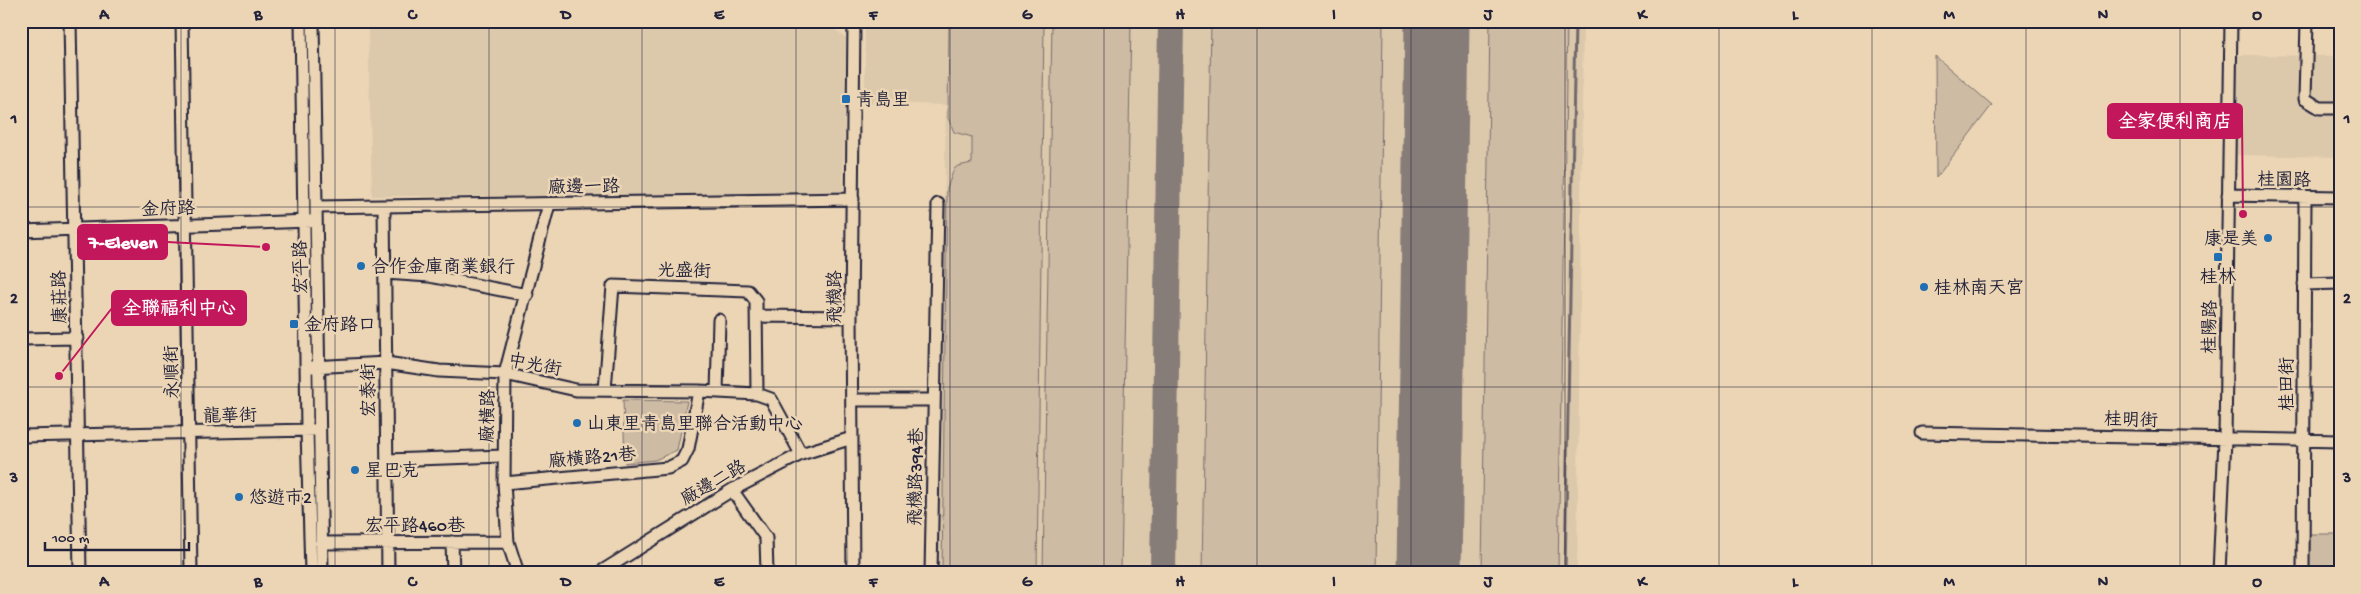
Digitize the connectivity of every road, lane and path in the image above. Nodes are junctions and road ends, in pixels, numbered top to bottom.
1 (70, 21) edge
2 (182, 21) edge
3 (301, 21) edge
4 (313, 21) edge
5 (854, 21) edge
6 (2230, 21) edge
7 (2306, 21) edge
8 (2340, 108) edge
9 (2228, 195) junction
10 (2305, 196) junction
11 (2340, 197) edge
12 (853, 199) junction
13 (549, 204) junction
14 (938, 204) dead end
15 (384, 206) junction
16 (316, 207) junction
17 (317, 221) junction
18 (304, 222) junction
19 (185, 226) junction
20 (75, 229) junction
21 (21, 231) edge
22 (385, 274) junction
23 (2340, 283) edge
24 (2304, 284) junction
25 (527, 295) junction
26 (757, 316) junction
27 (852, 317) junction
28 (719, 320) dead end
29 (77, 338) junction
30 (21, 339) edge
31 (386, 363) junction
32 (306, 367) junction
33 (319, 368) junction
34 (505, 374) junction
35 (605, 390) junction
36 (699, 391) junction
37 (716, 392) junction
38 (757, 394) junction
39 (852, 400) junction
40 (933, 400) junction
41 (307, 430) junction
42 (319, 430) junction
43 (1922, 432) dead end
44 (190, 433) junction
45 (78, 435) junction
46 (21, 436) edge
47 (852, 438) junction
48 (2225, 439) junction
49 (2303, 440) junction
50 (2340, 441) edge
51 (801, 454) junction
52 (504, 456) junction
53 (387, 460) junction
54 (504, 483) junction
55 (732, 490) junction
56 (387, 542) junction
57 (452, 542) junction
58 (508, 542) junction
59 (321, 543) junction
60 (80, 573) edge
61 (191, 573) edge
62 (311, 573) edge
63 (322, 573) edge
64 (388, 573) edge
65 (453, 573) edge
66 (518, 573) edge
67 (598, 573) edge
68 (766, 573) edge
69 (853, 573) edge
70 (931, 573) edge
71 (2219, 573) edge
72 (2303, 573) edge

1 - 20 street, 康莊路
2 - 19 street, 永順街
3 - 18 street, 宏平路
4 - 16 street, 宏平路
5 - 12 street, 飛機路
6 - 9 street, 桂陽路
7 - 8 street
9 - 10 street, 桂園路
9 - 48 street, 桂陽路
10 - 11 street, 桂園路
10 - 24 street, 桂田街
12 - 13 street, 廠邊一路
12 - 27 street, 飛機路
13 - 15 street, 廠邊一路
13 - 25 street, 廠橫路
14 - 40 street, 飛機路394巷
15 - 16 street, 廠邊一路
15 - 22 street, 宏泰街
16 - 17 street, 宏平路
17 - 18 street, 金府路
17 - 33 street, 宏平路
18 - 19 street, 金府路
18 - 32 street, 宏平路
19 - 20 street, 金府路
19 - 44 street, 永順街
20 - 21 street, 金府路
20 - 29 street, 康莊路
22 - 25 street
22 - 31 street, 宏泰街
23 - 24 street
24 - 49 street, 桂田街
25 - 34 street, 廠橫路
26 - 27 street
26 - 35 street, 光盛街
26 - 38 street
27 - 39 street, 飛機路
28 - 37 street
29 - 30 street
29 - 45 street, 康莊路
31 - 33 street, 中光街
31 - 34 street, 中光街
31 - 53 street, 宏泰街
32 - 33 street, 中光街
32 - 41 street, 宏平路
33 - 42 street, 宏平路
34 - 35 street, 中光街
34 - 52 street, 廠橫路
35 - 36 street, 中光街
36 - 37 street, 中光街
36 - 54 street, 廠橫路21巷
37 - 38 street, 中光街
38 - 51 street
39 - 40 street
39 - 47 street, 飛機路
40 - 70 street, 飛機路394巷
41 - 42 street, 龍華街
41 - 44 street, 龍華街
41 - 62 street, 宏平路
42 - 59 street, 宏平路
43 - 48 street, 桂明街
44 - 45 street, 龍華街
44 - 61 street, 永順街
45 - 46 street, 龍華街
45 - 60 street, 康莊路
47 - 51 street, 廠邊二路
47 - 69 street, 飛機路
48 - 49 street, 桂明街
48 - 71 street, 桂陽路
49 - 50 street, 桂明街
49 - 72 street, 桂田街
51 - 55 street, 廠邊二路
52 - 53 street
52 - 54 street, 廠橫路
53 - 56 street, 宏泰街
54 - 58 street, 廠橫路
55 - 67 street, 廠邊二路
55 - 68 street
56 - 57 street, 宏平路460巷
56 - 59 street, 宏平路460巷
56 - 64 street, 宏泰街
57 - 58 street, 宏平路460巷
57 - 65 street
58 - 66 street, 廠橫路
59 - 63 street, 宏平路

